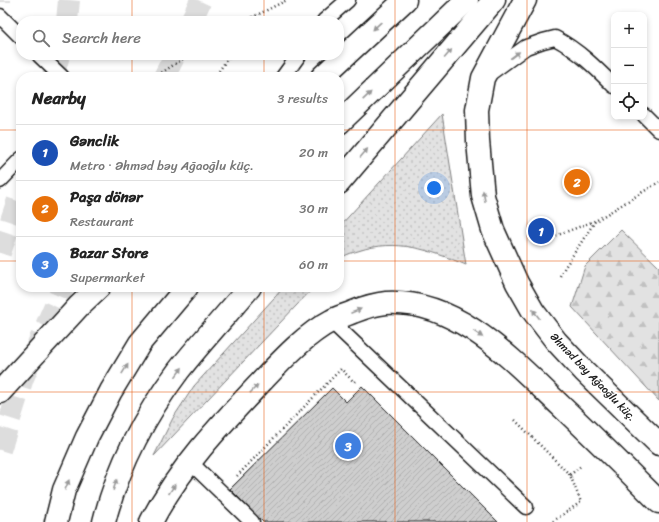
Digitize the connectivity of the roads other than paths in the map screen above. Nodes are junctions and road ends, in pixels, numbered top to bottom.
1 (348, 0) edge
2 (405, 0) edge
3 (467, 0) edge
4 (494, 0) edge
5 (525, 0) edge
6 (0, 16) edge
7 (330, 16) edge
8 (16, 32) edge
9 (344, 57) edge
10 (44, 60) edge
11 (295, 60) edge
12 (340, 60) edge
13 (57, 72) edge
14 (287, 72) edge
15 (327, 72) edge
16 (484, 78) junction
17 (612, 84) edge
18 (647, 118) edge
19 (344, 119) edge
20 (659, 130) edge
21 (16, 164) edge
22 (344, 177) edge
23 (0, 181) edge
24 (93, 292) edge
25 (183, 292) edge
26 (246, 292) edge
27 (78, 306) junction
28 (331, 321) junction
29 (0, 379) edge
30 (0, 392) edge
31 (659, 444) edge
32 (190, 462) junction
33 (659, 502) edge
34 (526, 507) dead end
35 (56, 522) edge
36 (104, 522) edge
37 (151, 522) edge
38 (252, 522) edge

1 - 7 lane
2 -> 9 street
19 -> 3 street
22 -> 4 street
5 - 16 street, Əhməd bəy Ağaoğlu küç.
6 - 8 lane
10 - 13 lane
11 - 14 lane
12 -> 15 street
16 -> 17 lane
31 -> 16 street, Əhməd bəy Ağaoğlu küç.
18 - 20 lane
21 - 23 lane
24 - 27 street
35 -> 25 street
36 -> 26 street
27 - 29 street
27 - 30 street
32 -> 28 street
28 -> 33 street
28 - 34 lane
37 -> 32 street
32 - 38 lane

